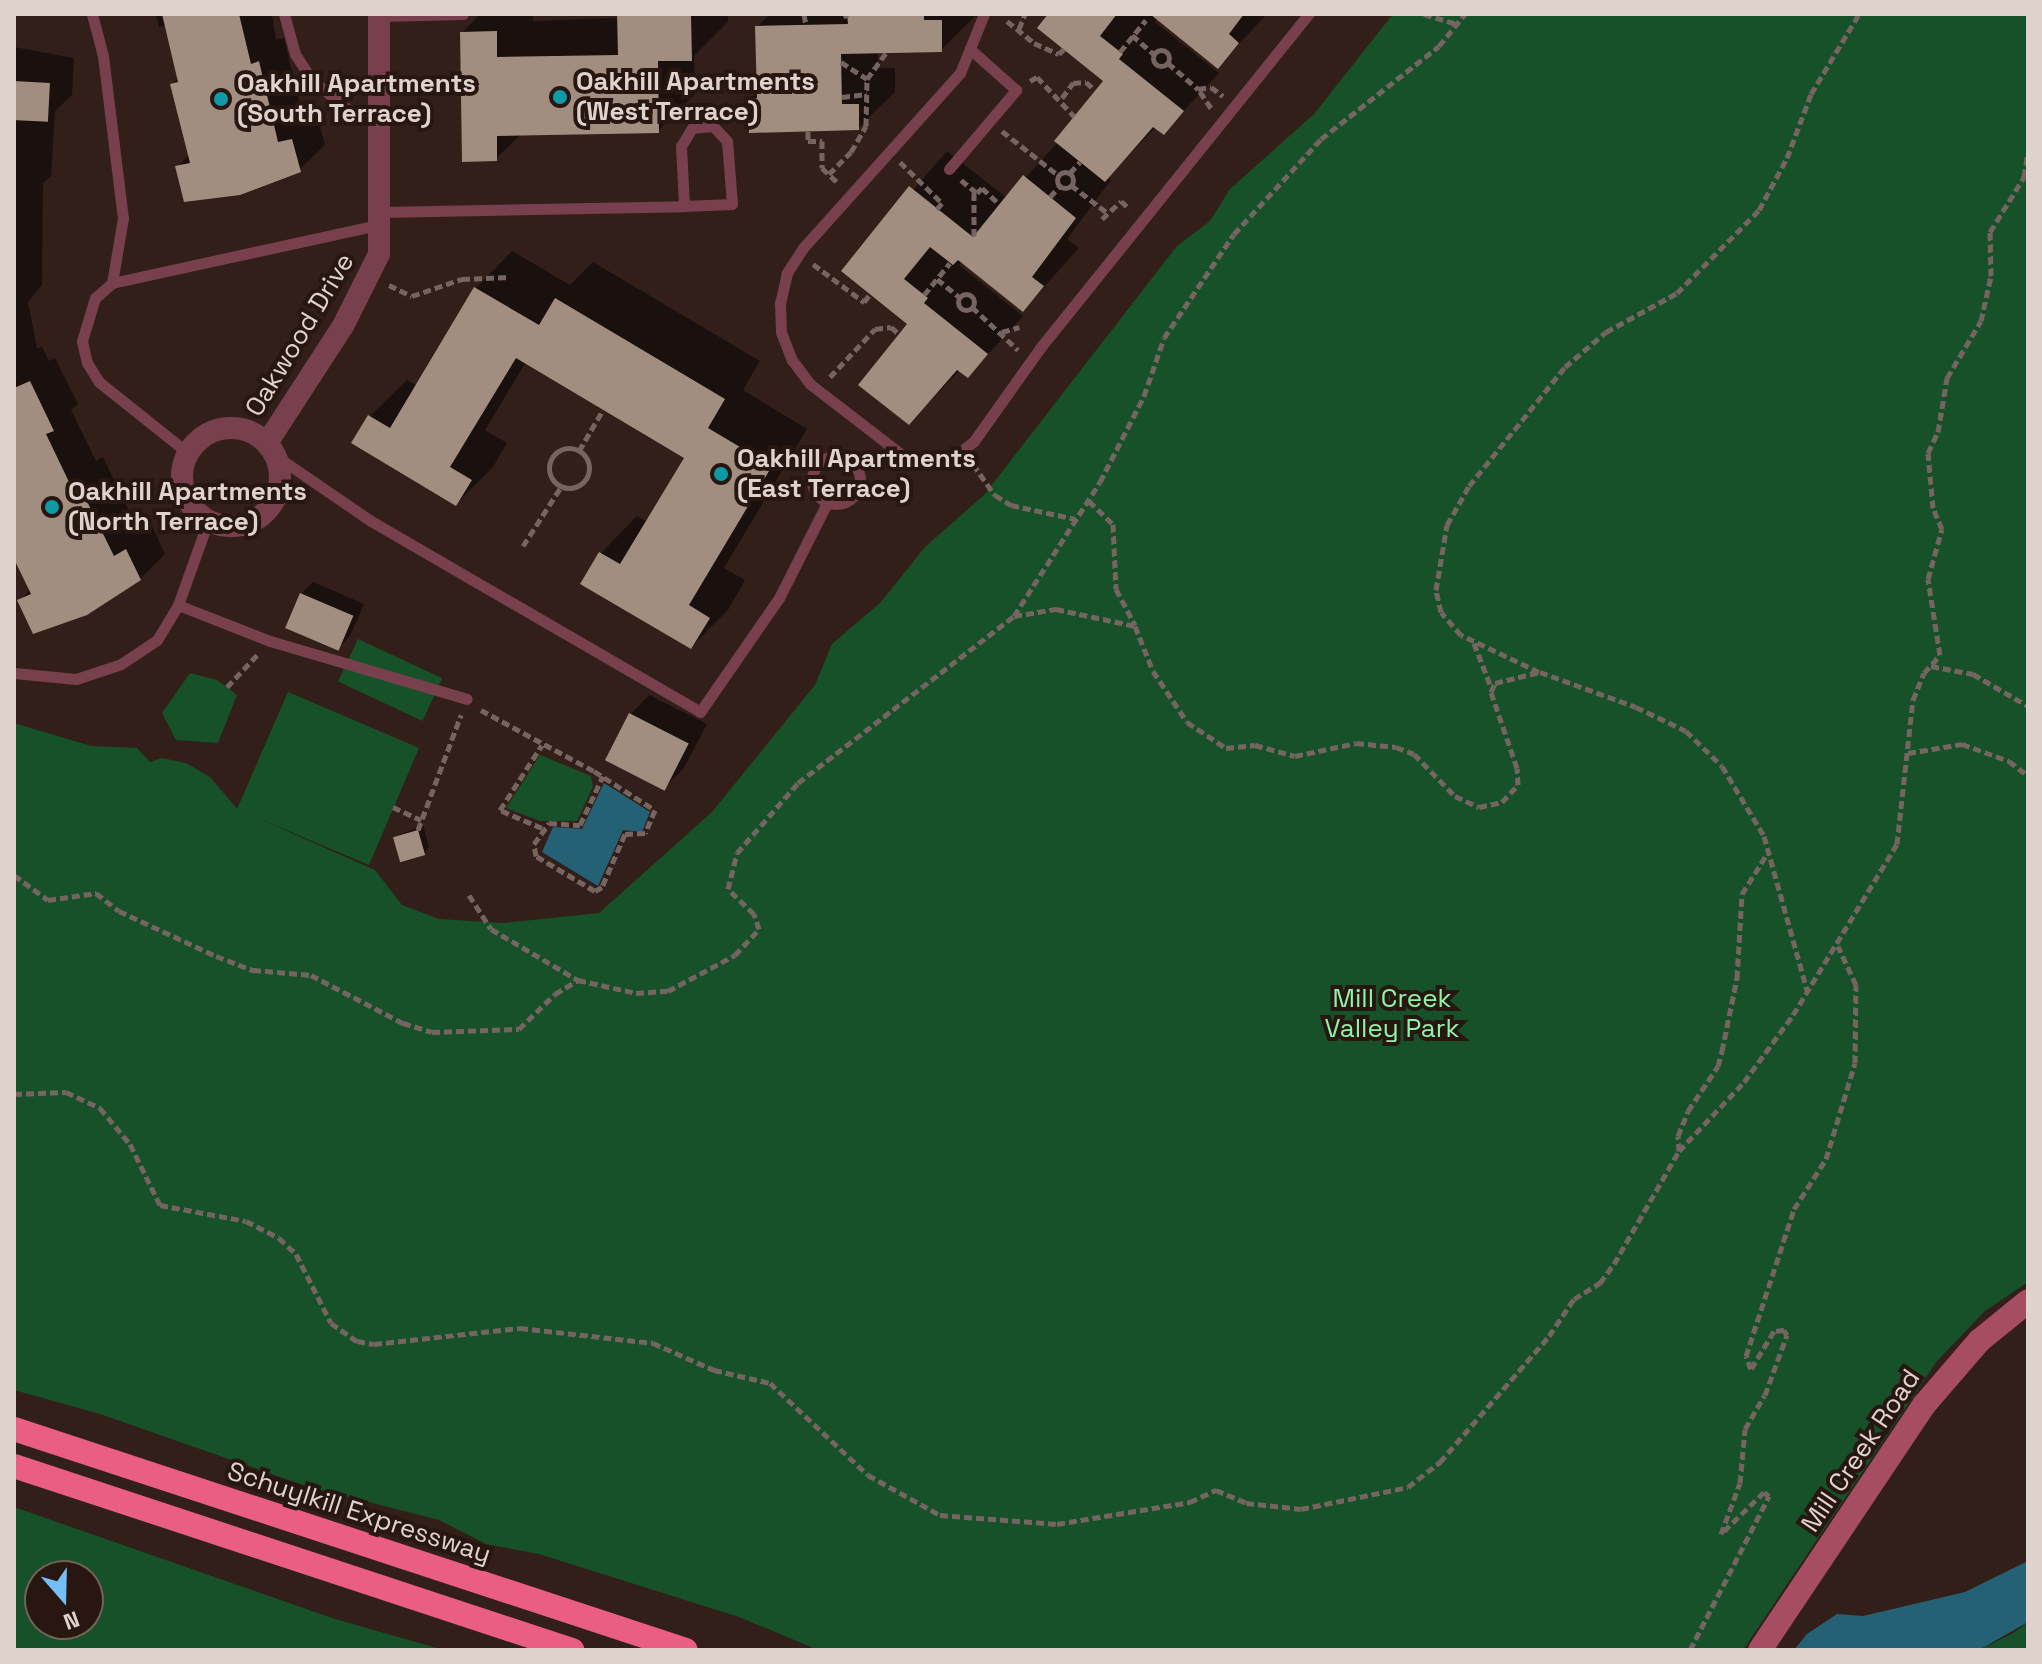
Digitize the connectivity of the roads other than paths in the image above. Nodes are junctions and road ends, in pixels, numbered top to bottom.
1 (92, 14) edge
2 (284, 14) edge
3 (463, 14) edge
4 (984, 14) edge
5 (1309, 14) edge
6 (379, 15) edge
7 (970, 49) junction
8 (380, 120) junction
9 (949, 169) road end
10 (684, 206) junction
11 (382, 218) junction
12 (112, 283) junction
13 (272, 450) junction
14 (188, 453) junction
15 (827, 503) junction
16 (208, 521) junction
17 (178, 605) junction
18 (14, 673) edge
19 (467, 699) road end
20 (2028, 1301) edge
21 (14, 1429) edge
22 (14, 1466) edge
23 (572, 1650) edge
24 (686, 1650) edge
25 (1760, 1650) edge

1 - 12 lane
2 - 8 lane
3 - 6 lane
4 - 7 lane
5 - 7 lane
6 - 8 street, Oakwood Drive
7 - 9 lane
8 - 11 street, Oakwood Drive
10 - 10 lane
10 - 11 lane
11 - 12 lane
11 - 13 street, Oakwood Drive
12 - 14 lane
13 - 14 street, Oakwood Drive
13 - 15 lane
13 - 16 street, Oakwood Drive
14 - 16 street
15 - 15 lane
16 - 17 lane
17 - 18 lane
17 - 19 lane
20 - 25 street, Mill Creek Road
21 - 24 highway, Schuylkill Expressway
22 - 23 highway

